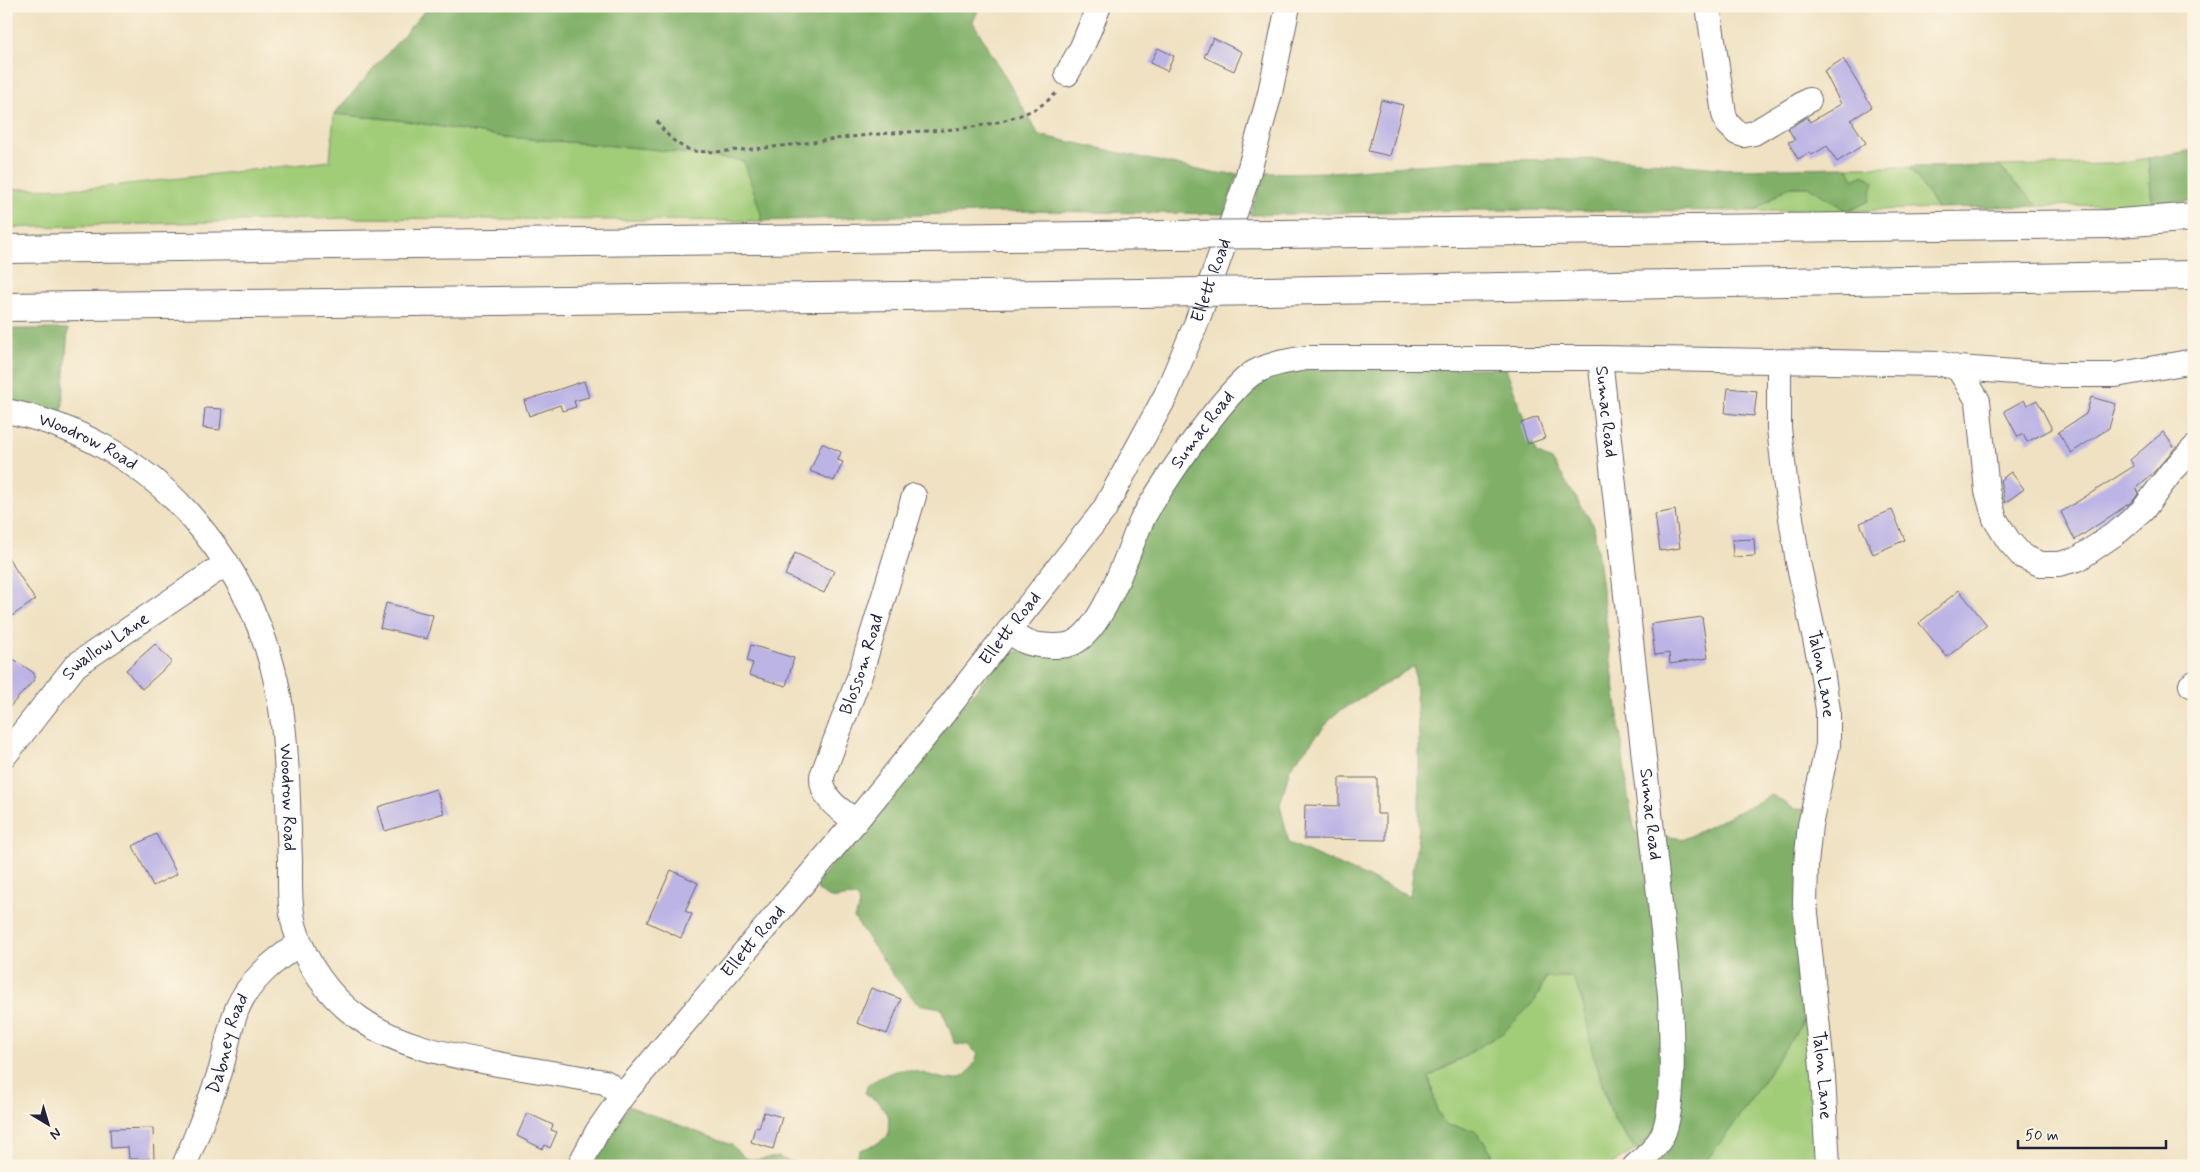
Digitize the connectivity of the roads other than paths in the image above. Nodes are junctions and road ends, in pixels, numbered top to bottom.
1 (1099, 6) edge
2 (1288, 6) edge
3 (1708, 6) edge
4 (1067, 74) road end
5 (1808, 100) dead end
6 (2194, 217) edge
7 (6, 249) edge
8 (2194, 275) edge
9 (6, 307) edge
10 (1600, 358) junction
11 (2194, 361) edge
12 (1779, 362) junction
13 (1958, 368) junction
14 (2004, 371) junction
15 (1978, 401) junction
16 (6, 411) edge
17 (2194, 448) edge
18 (914, 496) dead end
19 (227, 563) junction
20 (1009, 631) junction
21 (6, 754) edge
22 (856, 822) junction
23 (300, 943) junction
24 (623, 1095) junction
25 (184, 1166) edge
26 (579, 1166) edge
27 (1635, 1166) edge
28 (1828, 1166) edge

1 - 4 street
2 - 20 street, Ellett Road
3 - 5 street
6 - 7 highway, bridge
8 - 9 highway, bridge
10 - 12 street
10 - 20 street, Sumac Road
10 - 27 street, Sumac Road
11 - 14 street
12 - 13 street
12 - 28 street, Talon Lane
13 - 14 street
13 - 15 street
14 - 15 street
15 - 17 street
16 - 19 street, Woodrow Road
18 - 22 street, Blossom Road
19 - 21 street, Swallow Lane
19 - 23 street, Woodrow Road
20 - 22 street, Ellett Road
22 - 24 street, Ellett Road
23 - 24 street, Woodrow Road
23 - 25 street, Dabney Road
24 - 26 street, Ellett Road

